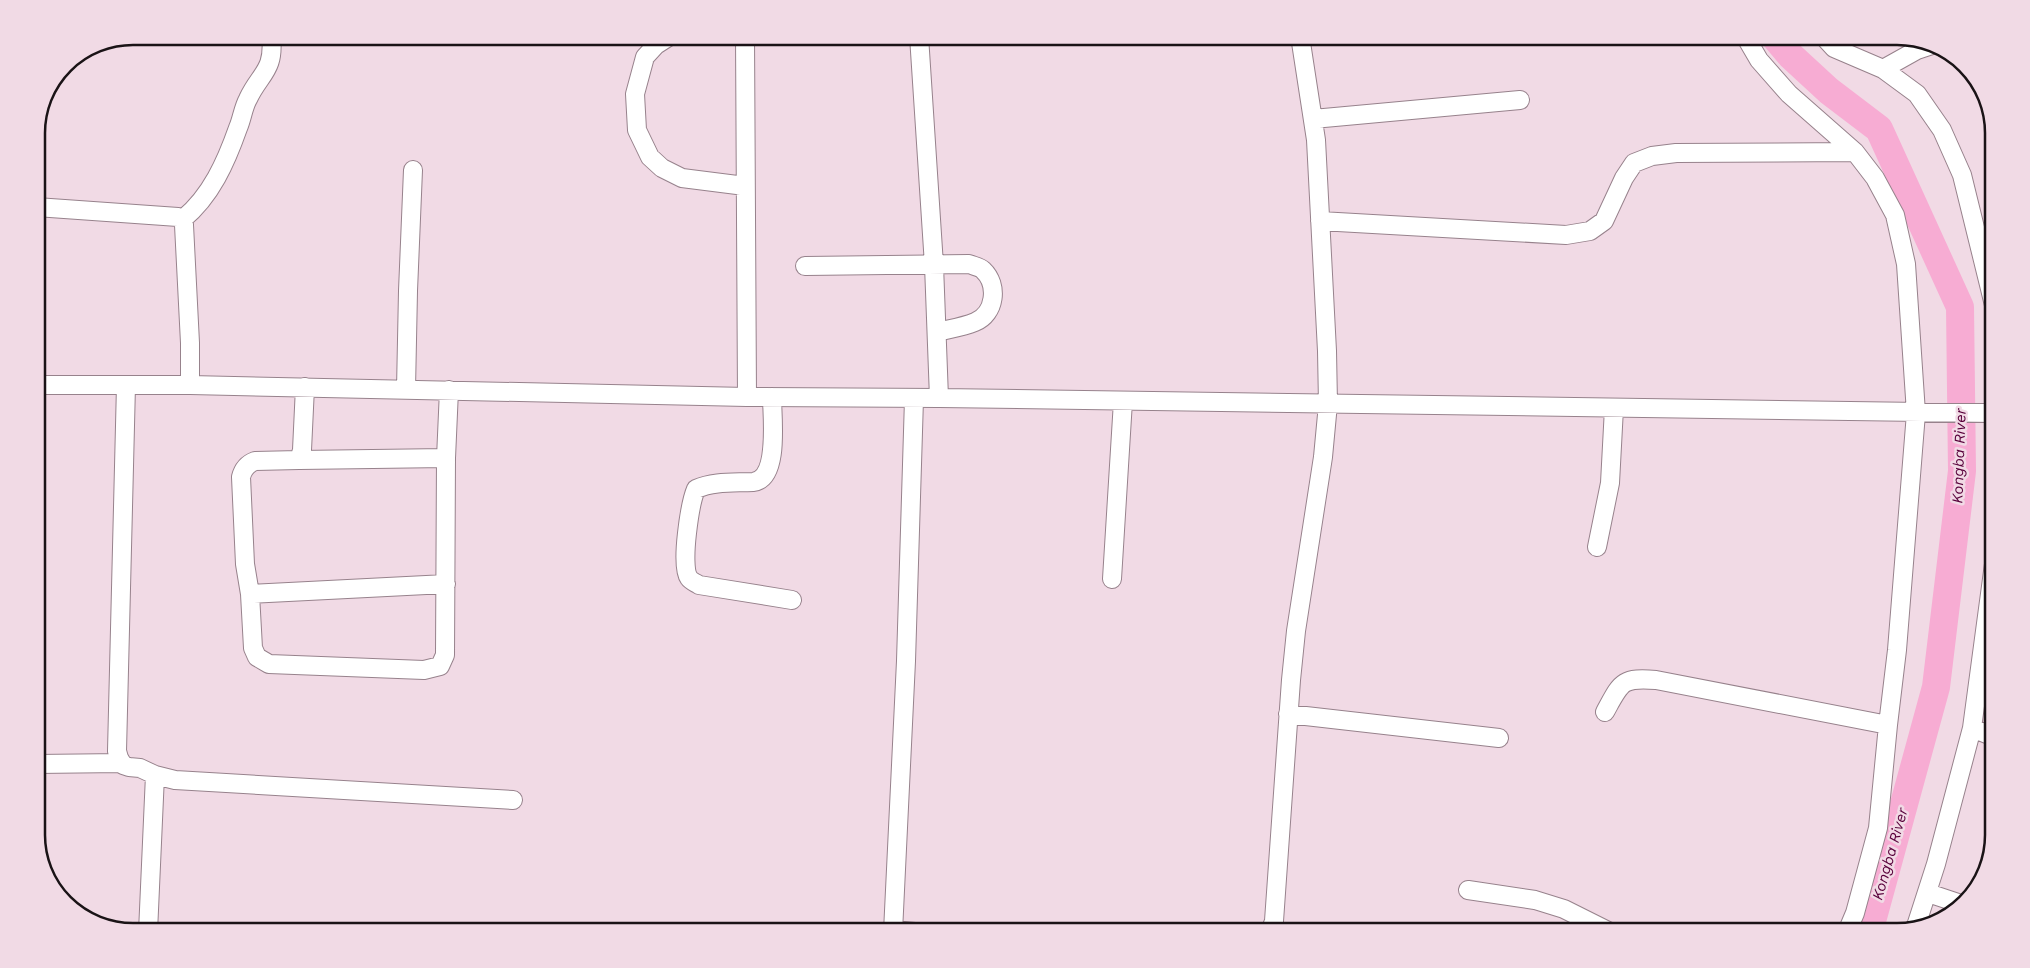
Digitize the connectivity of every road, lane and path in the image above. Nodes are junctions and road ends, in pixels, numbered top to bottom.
1 (271, 45) edge
2 (656, 45) edge
3 (745, 45) edge
4 (920, 45) edge
5 (1302, 45) edge
6 (1750, 45) edge
7 (1831, 45) edge
8 (1922, 49) edge
9 (1883, 69) junction
10 (1520, 100) dead end
11 (1314, 119) junction
12 (1855, 152) junction
13 (413, 170) dead end
14 (745, 186) junction
15 (45, 208) edge
16 (183, 219) junction
17 (1320, 221) junction
18 (934, 265) junction
19 (805, 266) dead end
20 (1985, 268) edge
21 (938, 349) junction
22 (45, 385) edge
23 (126, 385) junction
24 (190, 385) junction
25 (305, 387) junction
26 (406, 389) junction
27 (449, 390) junction
28 (747, 397) junction
29 (772, 397) junction
30 (938, 398) junction
31 (914, 399) junction
32 (1123, 401) junction
33 (1328, 404) junction
34 (1614, 408) junction
35 (1916, 413) junction
36 (1985, 413) edge
37 (446, 458) junction
38 (299, 460) junction
39 (1597, 546) dead end
40 (1112, 579) dead end
41 (446, 584) junction
42 (250, 594) junction
43 (792, 600) dead end
44 (1985, 631) edge
45 (1605, 712) dead end
46 (1288, 714) junction
47 (1888, 724) junction
48 (1972, 728) junction
49 (1985, 734) edge
50 (1499, 738) dead end
51 (45, 764) edge
52 (137, 768) junction
53 (513, 800) dead end
54 (1468, 890) dead end
55 (1928, 892) junction
56 (1954, 902) edge
57 (1918, 920) edge
58 (147, 923) edge
59 (893, 923) edge
60 (1273, 923) edge
61 (1593, 923) edge
62 (1851, 923) edge

1 - 16 street
2 - 14 street
3 - 14 street
4 - 18 street
5 - 11 street
6 - 12 street
7 - 9 street
8 - 9 street
9 - 20 street
10 - 11 street
11 - 17 street
12 - 17 street
12 - 35 street
13 - 26 street
14 - 28 street
15 - 16 street
16 - 24 street
17 - 33 street
18 - 19 street
18 - 21 street
18 - 21 street
21 - 30 street
22 - 23 street
23 - 24 street
23 - 52 street
24 - 25 street
25 - 26 street
25 - 38 street
26 - 27 street
27 - 28 street
27 - 37 street
28 - 29 street
29 - 31 street
29 - 43 street
30 - 31 street
30 - 32 street
31 - 59 street
32 - 33 street
32 - 40 street
33 - 34 street
33 - 46 street
34 - 35 street
34 - 39 street
35 - 36 street
35 - 47 street
37 - 38 street
37 - 41 street
38 - 42 street
41 - 42 street
41 - 42 street
44 - 48 street
45 - 47 street
46 - 50 street
46 - 60 street
47 - 62 street
48 - 49 street
48 - 55 street
51 - 52 street
52 - 53 street
52 - 58 street
54 - 61 street
55 - 56 street
55 - 57 street

